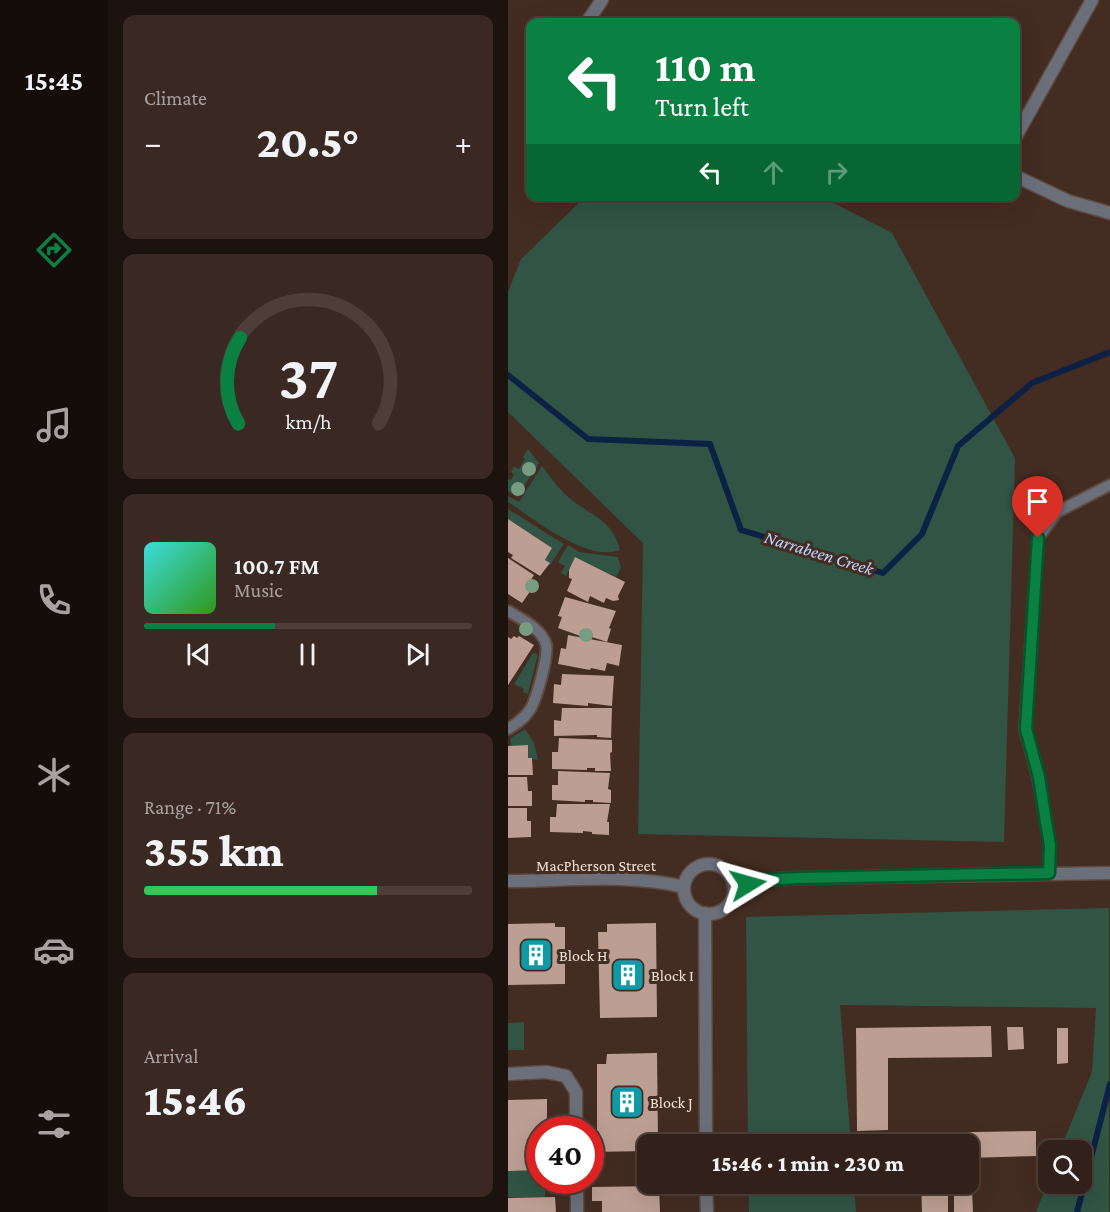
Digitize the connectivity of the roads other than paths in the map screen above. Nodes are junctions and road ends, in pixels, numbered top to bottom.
1 (602, 0) edge
2 (1093, 0) edge
3 (591, 18) edge
4 (1020, 129) edge
5 (1020, 178) edge
6 (1110, 213) edge
7 (1110, 485) edge
8 (508, 610) edge
9 (508, 729) edge
10 (1049, 873) junction
11 (1110, 873) edge
12 (508, 881) edge
13 (684, 887) junction
14 (734, 887) junction
15 (705, 913) junction
16 (508, 1074) edge
17 (576, 1116) edge
18 (706, 1134) edge
19 (577, 1194) edge
20 (706, 1194) edge
21 (577, 1212) edge
22 (707, 1212) edge

1 - 3 street
2 - 4 street
5 - 6 street
7 - 10 lane
8 - 9 lane
10 - 11 street
10 - 14 street
12 - 13 street, MacPherson Street
13 - 14 street
13 - 15 street
14 - 15 street
15 - 18 street
16 - 17 street
19 - 21 street
20 - 22 street

